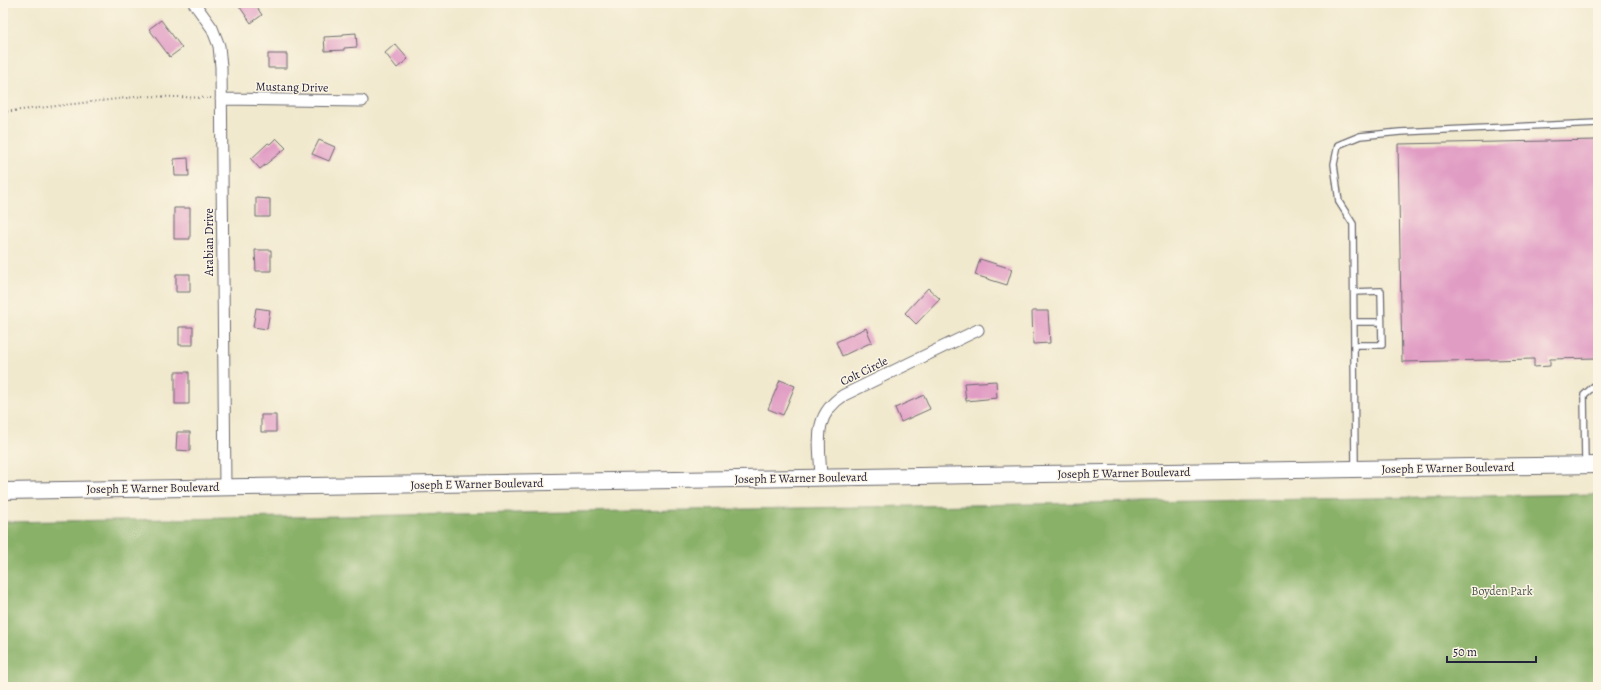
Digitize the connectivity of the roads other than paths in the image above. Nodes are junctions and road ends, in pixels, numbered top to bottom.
1 (194, 3) edge
2 (221, 98) junction
3 (362, 101) dead end
4 (1598, 123) edge
5 (1354, 292) junction
6 (1354, 322) junction
7 (1381, 322) junction
8 (978, 330) dead end
9 (1355, 345) junction
10 (1598, 385) edge
11 (1592, 465) edge
12 (1356, 469) junction
13 (822, 478) junction
14 (224, 487) junction
15 (3, 491) edge

1 - 2 street, Arabian Drive
2 - 3 street, Mustang Drive
2 - 14 street, Arabian Drive
4 - 5 lane
5 - 6 lane
5 - 7 lane
6 - 7 lane
6 - 9 lane
7 - 9 lane
8 - 13 street, Colt Circle
9 - 12 lane
10 - 11 lane
11 - 12 main road, Joseph E Warner Boulevard
12 - 13 main road, Joseph E Warner Boulevard
13 - 14 main road, Joseph E Warner Boulevard
14 - 15 main road, Joseph E Warner Boulevard

